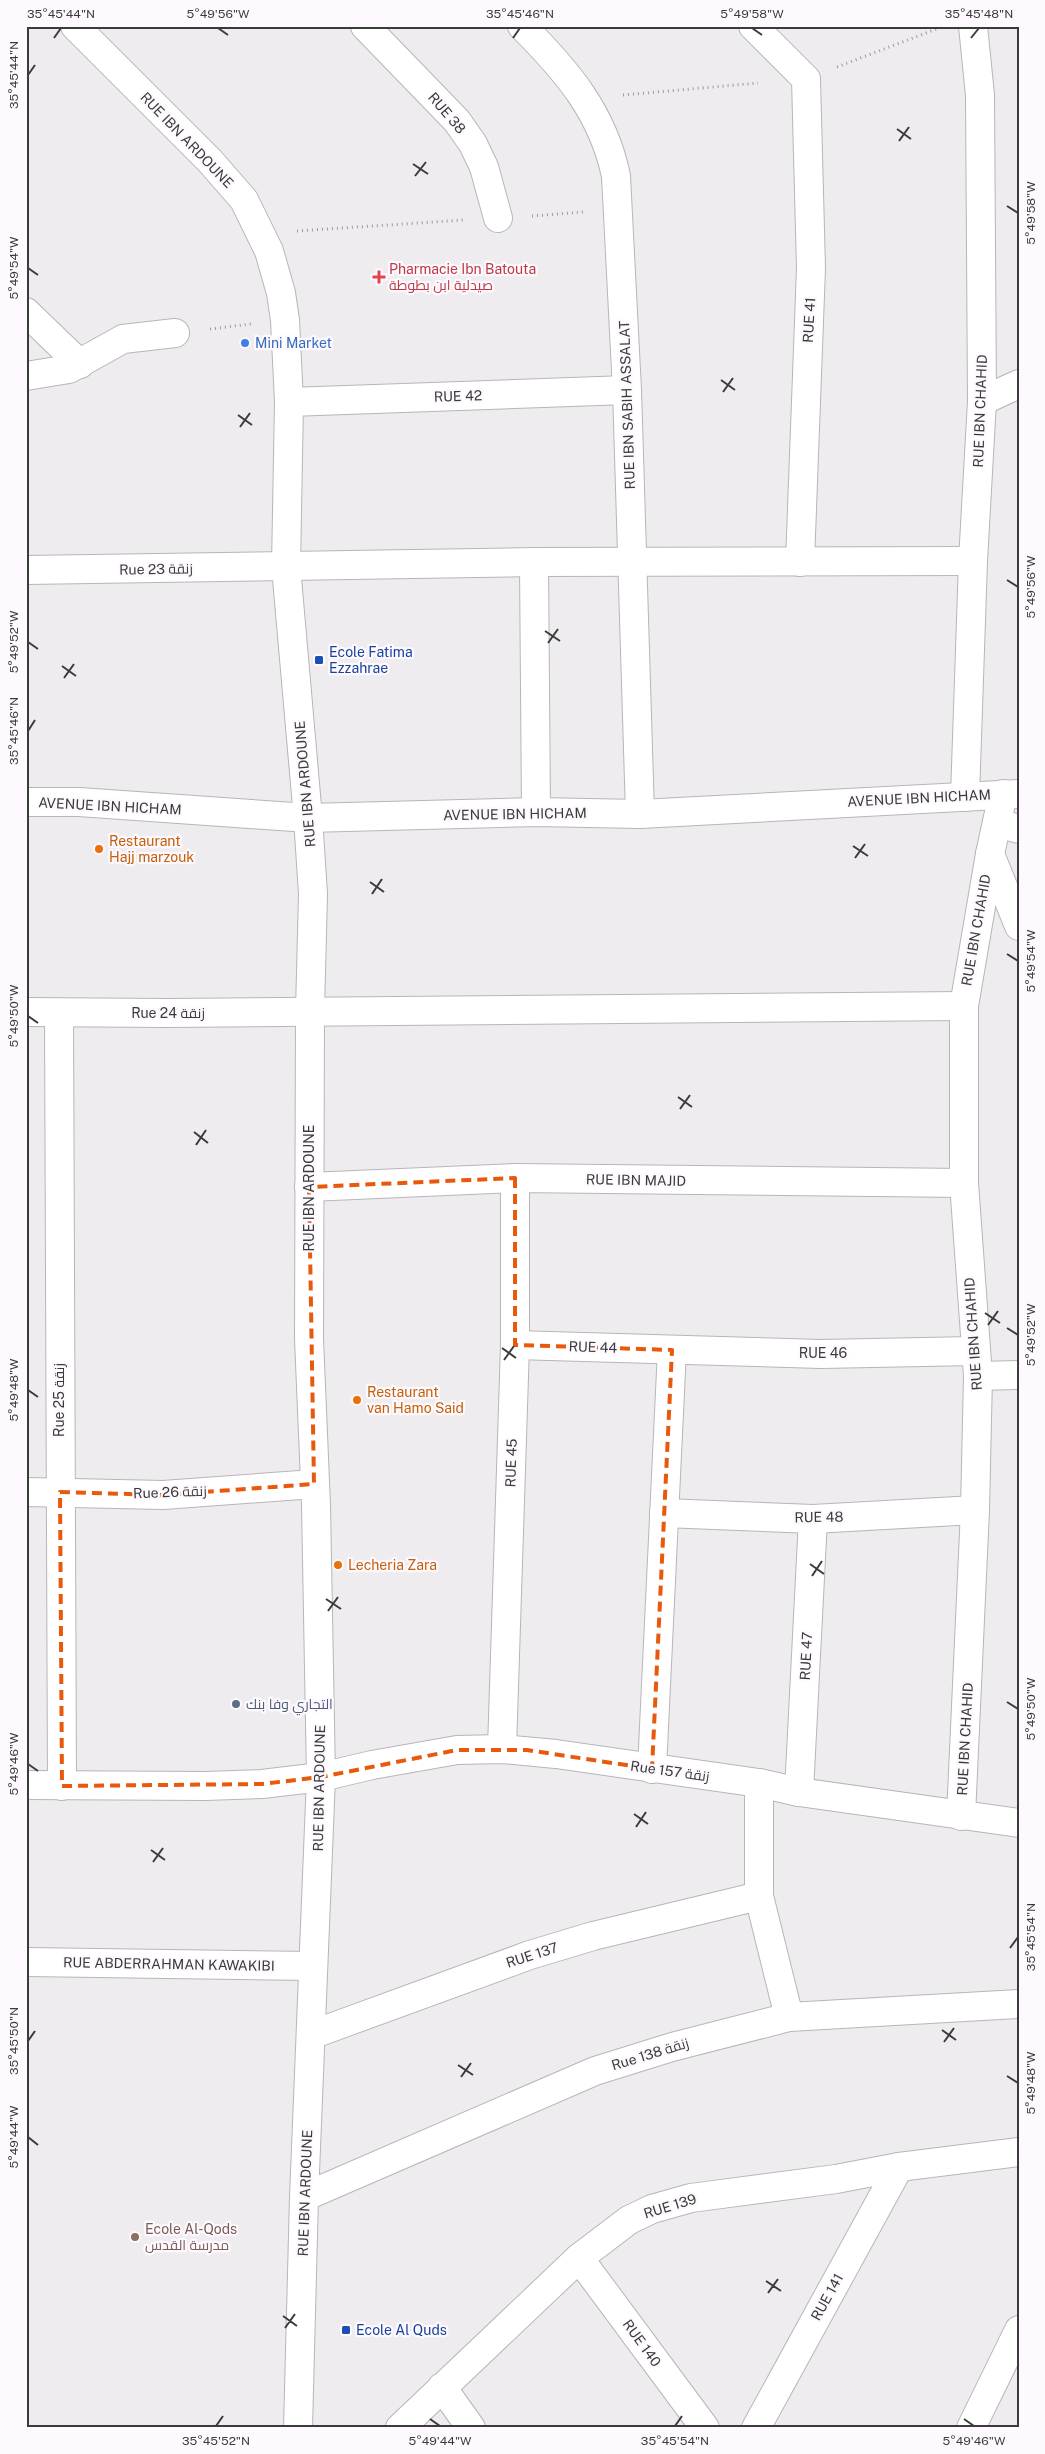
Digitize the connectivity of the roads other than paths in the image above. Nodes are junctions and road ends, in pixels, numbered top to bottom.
1 (75, 26) edge
2 (365, 26) edge
3 (522, 26) edge
4 (753, 26) edge
5 (973, 26) edge
6 (498, 218) road end
7 (26, 312) edge
8 (175, 333) road end
9 (80, 364) junction
10 (26, 376) edge
11 (1019, 384) edge
12 (627, 390) junction
13 (982, 401) junction
14 (289, 402) junction
15 (973, 560) junction
16 (534, 562) junction
17 (800, 562) junction
18 (634, 563) junction
19 (286, 567) junction
20 (26, 570) edge
21 (1011, 794) edge
22 (965, 797) junction
23 (26, 802) edge
24 (536, 812) junction
25 (640, 814) junction
26 (308, 818) junction
27 (1008, 826) edge
28 (990, 854) junction
29 (1019, 926) edge
30 (964, 1006) junction
31 (310, 1011) junction
32 (26, 1012) edge
33 (59, 1013) junction
34 (515, 1178) junction
35 (964, 1182) junction
36 (309, 1187) junction
37 (515, 1345) junction
38 (672, 1350) junction
39 (976, 1364) junction
40 (1019, 1375) edge
41 (314, 1484) junction
42 (26, 1492) edge
43 (60, 1492) junction
44 (974, 1510) junction
45 (664, 1513) junction
46 (814, 1519) junction
47 (502, 1749) junction
48 (652, 1769) junction
49 (321, 1777) junction
50 (759, 1783) junction
51 (26, 1785) edge
52 (62, 1786) junction
53 (799, 1792) junction
54 (961, 1816) junction
55 (1019, 1822) edge
56 (759, 1896) junction
57 (26, 1962) edge
58 (313, 1966) junction
59 (1019, 2004) edge
60 (789, 2017) junction
61 (311, 2035) junction
62 (1019, 2152) edge
63 (899, 2167) junction
64 (304, 2197) junction
65 (579, 2258) junction
66 (1019, 2330) edge
67 (442, 2387) junction
68 (298, 2428) edge
69 (400, 2428) edge
70 (471, 2428) edge
71 (705, 2428) edge
72 (756, 2428) edge
73 (971, 2428) edge

1 - 14 street, RUE IBN ARDOUNE
2 - 6 street, RUE 38
3 - 12 street, RUE IBN SABIH ASSALAT
4 - 17 street, RUE 41
5 - 13 street, RUE IBN CHAHID
7 - 9 street
8 - 9 street
9 - 10 street
11 - 13 street
12 - 14 street, RUE 42
12 - 18 street, RUE IBN SABIH ASSALAT
13 - 15 street, RUE IBN CHAHID
14 - 19 street, RUE IBN ARDOUNE
15 - 17 street, Rue 23 زنقة
15 - 22 street, RUE IBN CHAHID
16 - 18 street, Rue 23 زنقة
16 - 19 street, Rue 23 زنقة
16 - 24 street
17 - 18 street, Rue 23 زنقة
18 - 25 street, RUE IBN SABIH ASSALAT
19 - 20 street, Rue 23 زنقة
19 - 26 street, RUE IBN ARDOUNE
21 - 22 street, AVENUE IBN HICHAM
21 - 27 street, RUE IBN CHAHID
22 - 25 street, AVENUE IBN HICHAM
23 - 26 street, AVENUE IBN HICHAM
24 - 25 street, AVENUE IBN HICHAM
24 - 26 street, AVENUE IBN HICHAM
26 - 31 street, RUE IBN ARDOUNE
27 - 28 street, RUE IBN CHAHID
28 - 29 street, RUE IBN CHAHID
28 - 30 street, RUE IBN CHAHID
30 - 31 street, Rue 24 زنقة
30 - 35 street, RUE IBN CHAHID
31 - 33 street, Rue 24 زنقة
31 - 36 street, RUE IBN ARDOUNE
32 - 33 street, Rue 24 زنقة
33 - 43 street, Rue 25 زنقة
34 - 35 street, RUE IBN MAJID
34 - 36 street, RUE IBN MAJID
34 - 37 street, RUE 45
35 - 39 street, RUE IBN CHAHID
36 - 41 street, RUE IBN ARDOUNE
37 - 38 street, RUE 44
37 - 47 street, RUE 45
38 - 39 street, RUE 46
38 - 45 street
39 - 40 street, RUE 46
39 - 44 street, RUE IBN CHAHID
41 - 43 street, Rue 26 زنقة
41 - 49 street, RUE IBN ARDOUNE
42 - 43 street, Rue 26 زنقة
43 - 52 street, Rue 25 زنقة
44 - 46 street, RUE 48
44 - 54 street, RUE IBN CHAHID
45 - 46 street, RUE 48
45 - 48 street
46 - 53 street, RUE 47
47 - 48 street, Rue 157 زنقة
47 - 49 street, Rue 157 زنقة
48 - 50 street, Rue 157 زنقة
49 - 52 street, Rue 157 زنقة
49 - 58 street, RUE IBN ARDOUNE
50 - 53 street, Rue 157 زنقة
50 - 56 street
51 - 52 street, Rue 157 زنقة
53 - 54 street, Rue 157 زنقة
54 - 55 street, Rue 157 زنقة
56 - 60 street
56 - 61 street, RUE 137
57 - 58 street, RUE ABDERRAHMAN KAWAKIBI
58 - 61 street, RUE IBN ARDOUNE
59 - 60 street, Rue 138 زنقة
60 - 64 street, Rue 138 زنقة
61 - 64 street, RUE IBN ARDOUNE
62 - 63 street, RUE 139
63 - 65 street, RUE 139
63 - 72 street, RUE 141
64 - 68 street, RUE IBN ARDOUNE
65 - 67 street, RUE 139
65 - 71 street, RUE 140
66 - 73 street
67 - 69 street, RUE 139
67 - 70 street

